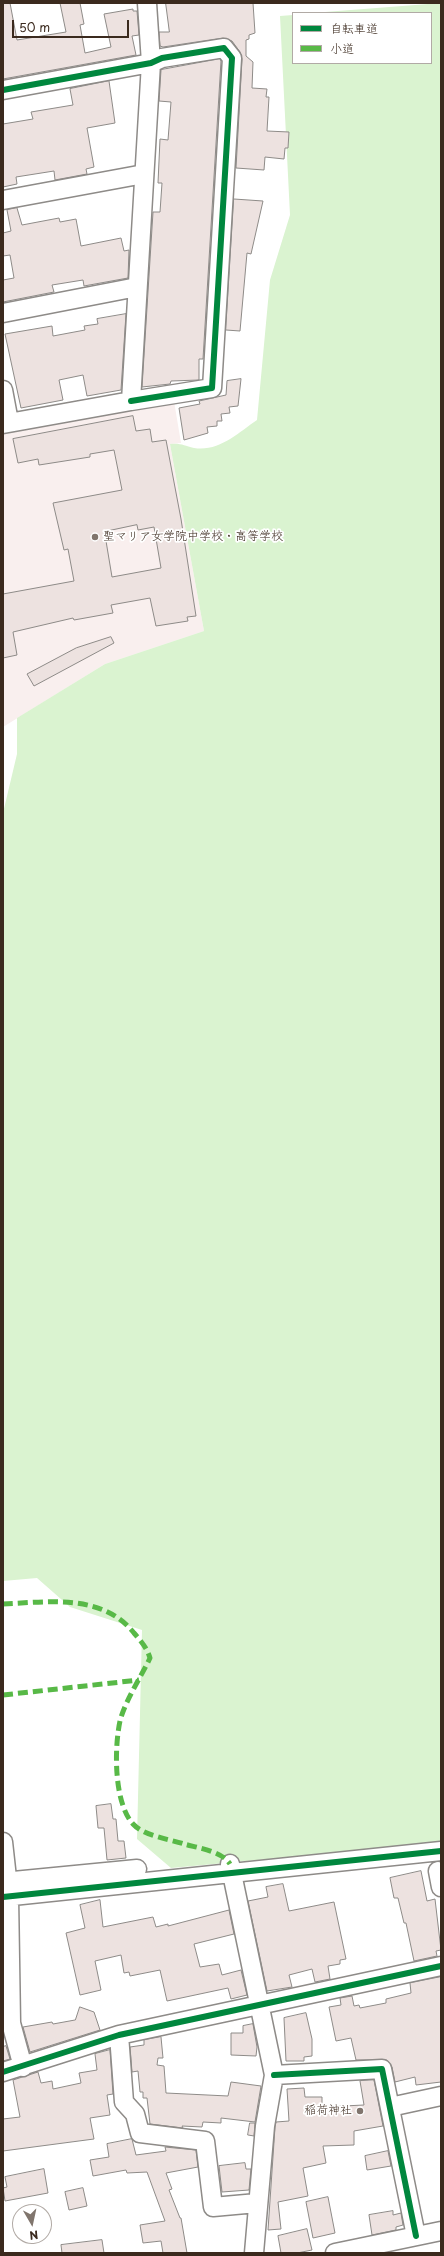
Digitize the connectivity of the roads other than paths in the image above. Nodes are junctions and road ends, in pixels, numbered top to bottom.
1 (147, 3) edge
2 (151, 63) junction
3 (3, 90) edge
4 (144, 174) junction
5 (3, 200) edge
6 (137, 288) junction
7 (3, 313) edge
8 (3, 390) edge
9 (131, 401) junction
10 (6, 423) edge
11 (3, 1842) edge
12 (441, 1851) edge
13 (137, 1869) dead end
14 (231, 1869) junction
15 (5, 1889) edge
16 (441, 1966) edge
17 (258, 2004) junction
18 (118, 2036) junction
19 (23, 2067) junction
20 (3, 2072) edge
21 (274, 2075) junction
22 (441, 2096) edge
23 (390, 2107) junction
24 (257, 2203) junction
25 (441, 2231) edge
26 (416, 2236) junction
27 (254, 2253) edge
28 (335, 2253) edge

1 - 2 street
2 - 3 street
2 - 4 street
2 - 9 street
4 - 5 street
4 - 6 street
6 - 7 street
6 - 9 street
8 - 10 street
9 - 10 street
11 - 15 street
12 - 14 street
13 - 15 street
14 - 15 street
14 - 17 street
15 - 19 street
16 - 17 street
17 - 18 street
17 - 21 street
18 - 19 street
18 - 24 street
19 - 20 street
21 - 23 street
21 - 24 street
22 - 23 street
23 - 26 street
24 - 27 street
25 - 26 street
26 - 28 street

